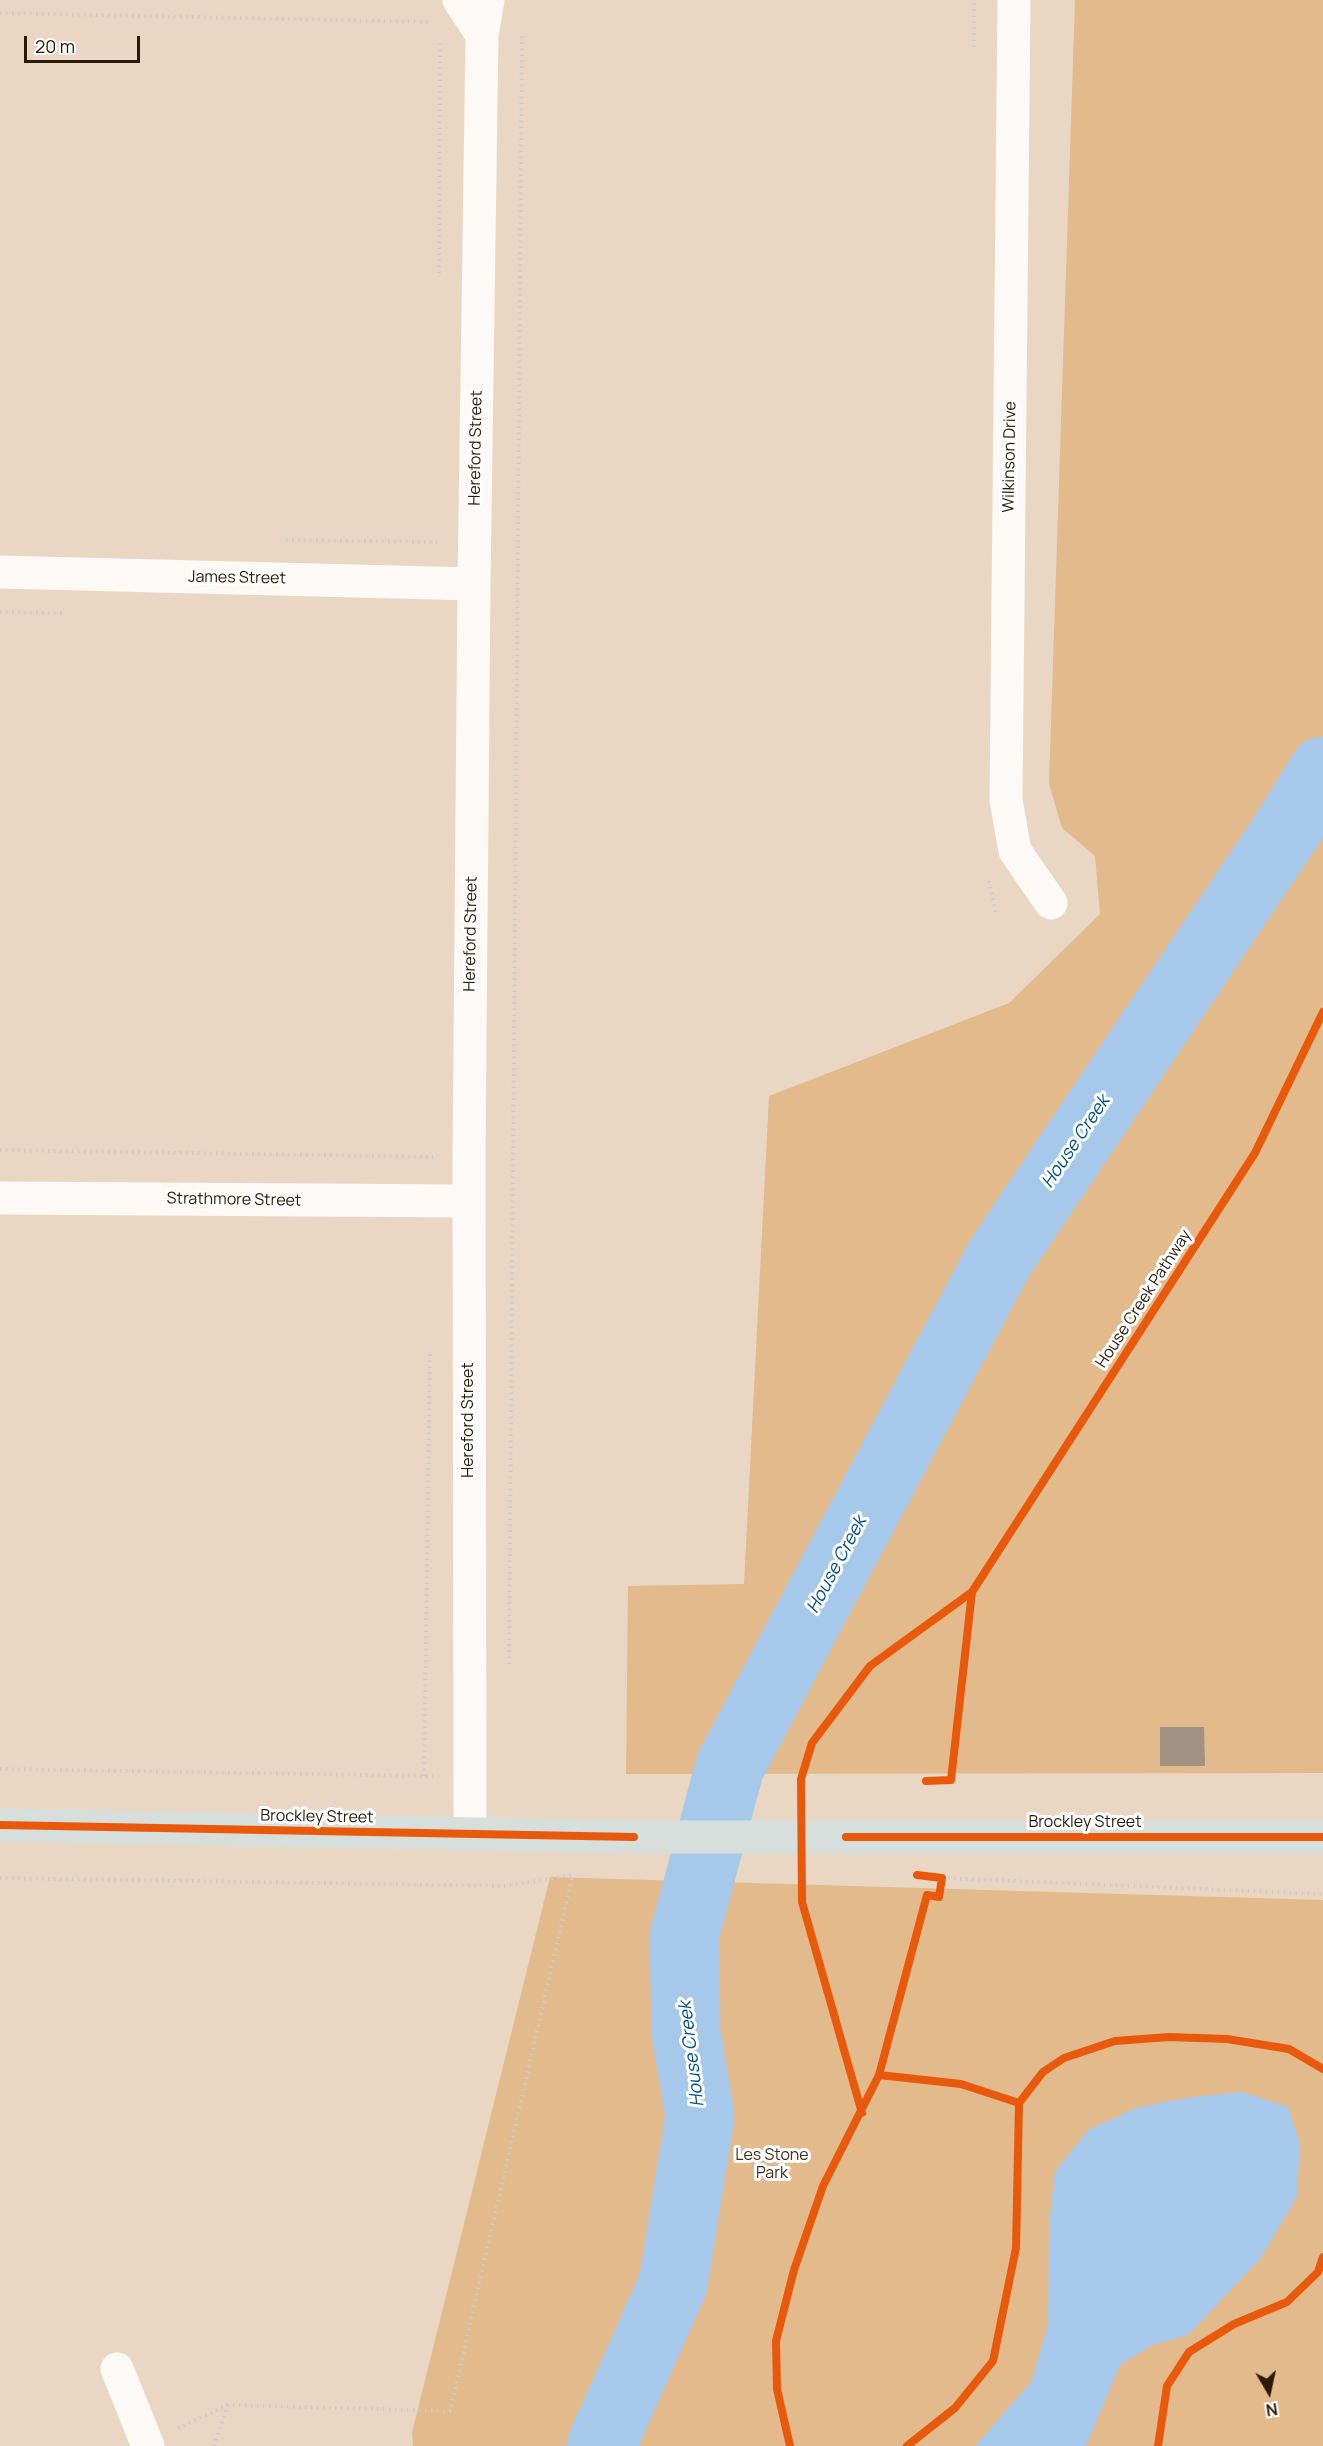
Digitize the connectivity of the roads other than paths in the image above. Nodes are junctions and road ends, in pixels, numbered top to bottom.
1 (488, 0) edge
2 (1014, 0) edge
3 (450, 11) edge
4 (482, 35) junction
5 (0, 572) edge
6 (474, 584) junction
7 (1051, 903) dead end
8 (0, 1198) edge
9 (469, 1201) junction
10 (0, 1824) edge
11 (470, 1833) junction
12 (1323, 1838) edge
13 (117, 2369) dead end
14 (148, 2444) edge

1 - 4 street, Hereford Street
2 - 7 street, Wilkinson Drive
3 - 4 street
4 - 6 street, Hereford Street
5 - 6 street, James Street
6 - 9 street, Hereford Street
8 - 9 street, Strathmore Street
9 - 11 street, Hereford Street
10 - 11 main road, Brockley Street
11 - 12 main road, Brockley Street
13 - 14 street

